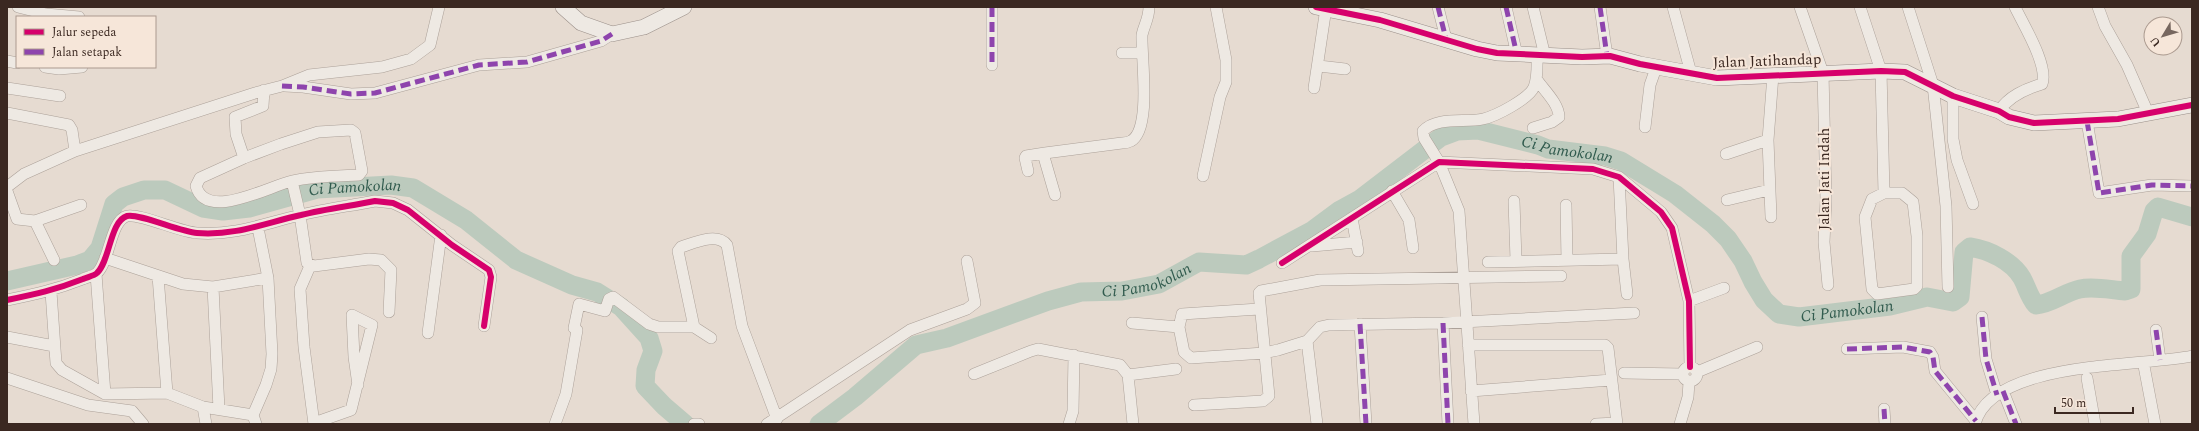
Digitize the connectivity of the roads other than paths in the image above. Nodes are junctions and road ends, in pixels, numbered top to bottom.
1 (18, 7) edge
2 (440, 7) edge
3 (684, 7) edge
4 (992, 7) edge
5 (1148, 7) edge
6 (1216, 7) edge
7 (1321, 7) edge
8 (1438, 7) edge
9 (1506, 7) edge
10 (1533, 7) edge
11 (1601, 7) edge
12 (1673, 7) edge
13 (1800, 7) edge
14 (1860, 7) edge
15 (1908, 7) edge
16 (2015, 7) edge
17 (2098, 7) edge
18 (565, 10) edge
19 (68, 16) edge
20 (612, 34) junction
21 (1446, 39) junction
22 (1141, 53) junction
23 (1122, 54) dead end
24 (1517, 55) junction
25 (1541, 56) junction
26 (1608, 56) junction
27 (992, 65) dead end
28 (1319, 66) junction
29 (52, 68) edge
30 (71, 68) edge
31 (1656, 68) junction
32 (1345, 69) dead end
33 (1881, 71) junction
34 (1823, 72) junction
35 (1691, 73) junction
36 (1773, 75) junction
37 (1536, 80) junction
38 (1933, 85) junction
39 (282, 86) junction
40 (7, 88) edge
41 (1314, 88) dead end
42 (264, 90) junction
43 (60, 96) dead end
44 (1953, 96) junction
45 (2192, 105) edge
46 (1999, 111) junction
47 (7, 113) edge
48 (2148, 113) junction
49 (2087, 121) junction
50 (1645, 127) dead end
51 (1533, 128) dead end
52 (1768, 140) junction
53 (75, 151) junction
54 (1045, 153) junction
55 (1726, 154) dead end
56 (1436, 157) junction
57 (244, 158) junction
58 (1028, 171) dead end
59 (1203, 176) dead end
60 (1619, 177) junction
61 (293, 184) junction
62 (2192, 186) edge
63 (7, 187) edge
64 (1769, 190) junction
65 (7, 191) edge
66 (1392, 191) junction
67 (1884, 193) junction
68 (1055, 195) dead end
69 (1727, 200) dead end
70 (1514, 201) dead end
71 (1973, 204) dead end
72 (81, 205) dead end
73 (1566, 205) dead end
74 (300, 215) junction
75 (1771, 217) dead end
76 (1352, 218) junction
77 (35, 221) junction
78 (258, 228) junction
79 (441, 235) junction
80 (1309, 247) junction
81 (1413, 248) dead end
82 (105, 258) junction
83 (54, 260) dead end
84 (1516, 260) junction
85 (1567, 260) junction
86 (1623, 260) junction
87 (967, 261) dead end
88 (1488, 262) dead end
89 (1282, 263) dead end
90 (310, 266) junction
91 (96, 274) junction
92 (158, 276) junction
93 (1561, 276) dead end
94 (268, 278) junction
95 (1465, 278) junction
96 (1828, 285) dead end
97 (213, 287) junction
98 (1948, 287) dead end
99 (1724, 288) dead end
100 (50, 292) junction
101 (1627, 294) dead end
102 (7, 300) edge
103 (1689, 301) junction
104 (1259, 309) junction
105 (389, 312) dead end
106 (1634, 313) dead end
107 (1982, 317) dead end
108 (1468, 320) junction
109 (1443, 322) junction
110 (1132, 323) dead end
111 (1360, 324) junction
112 (484, 326) dead end
113 (694, 327) junction
114 (1179, 327) junction
115 (2156, 330) dead end
116 (428, 333) dead end
117 (7, 337) edge
118 (711, 338) dead end
119 (1307, 341) junction
120 (1468, 345) junction
121 (54, 346) junction
122 (1758, 347) dead end
123 (1847, 349) dead end
124 (1264, 353) junction
125 (1074, 355) junction
126 (2192, 356) edge
127 (2160, 360) junction
128 (2144, 366) dead end
129 (1176, 370) dead end
130 (974, 374) dead end
131 (1624, 374) dead end
132 (1690, 374) junction
133 (1128, 375) junction
134 (7, 378) edge
135 (2087, 378) dead end
136 (1611, 380) junction
137 (358, 385) junction
138 (1471, 390) junction
139 (167, 393) junction
140 (2000, 393) junction
141 (105, 394) junction
142 (1194, 405) dead end
143 (203, 407) junction
144 (219, 409) junction
145 (1884, 409) dead end
146 (254, 419) edge
147 (777, 419) junction
148 (1617, 423) edge
149 (1976, 423) edge
150 (143, 424) edge
151 (206, 424) edge
152 (314, 424) edge
153 (556, 424) edge
154 (767, 424) edge
155 (1069, 424) edge
156 (1134, 424) edge
157 (1317, 424) edge
158 (1366, 424) edge
159 (1448, 424) edge
160 (1474, 424) edge
161 (1596, 424) edge
162 (1680, 424) edge
163 (1885, 424) edge
164 (2016, 424) edge
165 (2095, 424) edge
166 (2155, 424) edge

1 - 19 street
2 - 39 street
3 - 20 street
4 - 27 street
5 - 22 street
6 - 59 street
7 - 21 street, Jalan Jatihandap
7 - 28 street
8 - 21 street
9 - 24 street
10 - 25 street
11 - 26 street
12 - 35 street
13 - 34 street, Jalan Jati Indah
14 - 33 street
15 - 38 street
16 - 46 street
17 - 48 street
18 - 20 street
20 - 39 street
21 - 24 street, Jalan Jatihandap
22 - 23 street
22 - 54 street
24 - 25 street, Jalan Jatihandap
25 - 26 street, Jalan Jatihandap
25 - 37 street
26 - 31 street, Jalan Jatihandap
28 - 32 street
28 - 41 street
29 - 30 street
31 - 35 street, Jalan Jatihandap
31 - 50 street
33 - 34 street, Jalan Jatihandap
33 - 38 street, Jalan Jatihandap
33 - 67 street
34 - 36 street, Jalan Jatihandap
34 - 96 street, Jalan Jati Indah
35 - 36 street, Jalan Jatihandap
36 - 52 street
37 - 51 street
37 - 56 street
38 - 44 street, Jalan Jatihandap
38 - 98 street
39 - 42 street
40 - 43 street
42 - 53 street
42 - 57 street
44 - 46 street, Jalan Jatihandap
44 - 71 street
45 - 48 street, Jalan Jatihandap
46 - 49 street, Jalan Jatihandap
47 - 53 street
48 - 49 street, Jalan Jatihandap
49 - 62 street
52 - 55 street
52 - 64 street
53 - 63 street
54 - 58 street
54 - 68 street
56 - 60 street
56 - 66 street
56 - 95 street
57 - 61 street
57 - 61 street
60 - 86 street
60 - 103 street
61 - 74 street
64 - 69 street
64 - 75 street
65 - 77 street
66 - 76 street
66 - 81 street
67 - 67 street
70 - 84 street
72 - 77 street
73 - 85 street
74 - 78 street
74 - 79 street
74 - 90 street
76 - 80 street
76 - 80 street
77 - 83 street
78 - 82 street
78 - 94 street
79 - 112 street
79 - 116 street
80 - 89 street
82 - 91 street
82 - 92 street
84 - 85 street
84 - 88 street
85 - 86 street
86 - 101 street
87 - 147 street
90 - 105 street
90 - 152 street
91 - 100 street
91 - 141 street
92 - 97 street
92 - 139 street
93 - 95 street
94 - 97 street
94 - 146 street
95 - 104 street
95 - 108 street
97 - 144 street
99 - 103 street
100 - 102 street
100 - 121 street
103 - 132 street
104 - 114 street
104 - 124 street
106 - 108 street
107 - 140 street
108 - 109 street
108 - 120 street
109 - 111 street
109 - 159 street
110 - 114 street
111 - 119 street
111 - 158 street
113 - 118 street
113 - 147 street
113 - 153 street
114 - 124 street
115 - 127 street
117 - 121 street
119 - 124 street
119 - 157 street
120 - 136 street
120 - 138 street
121 - 141 street
122 - 132 street
123 - 149 street
124 - 142 street
125 - 130 street
125 - 133 street
125 - 155 street
126 - 127 street
127 - 140 street
128 - 166 street
129 - 133 street
131 - 132 street
132 - 162 street
133 - 156 street
134 - 150 street
135 - 165 street
136 - 138 street
136 - 148 street
137 - 137 street
137 - 152 street
138 - 160 street
139 - 141 street
139 - 143 street
140 - 149 street
140 - 164 street
143 - 144 street
143 - 151 street
144 - 146 street
145 - 163 street
147 - 154 street
148 - 161 street

